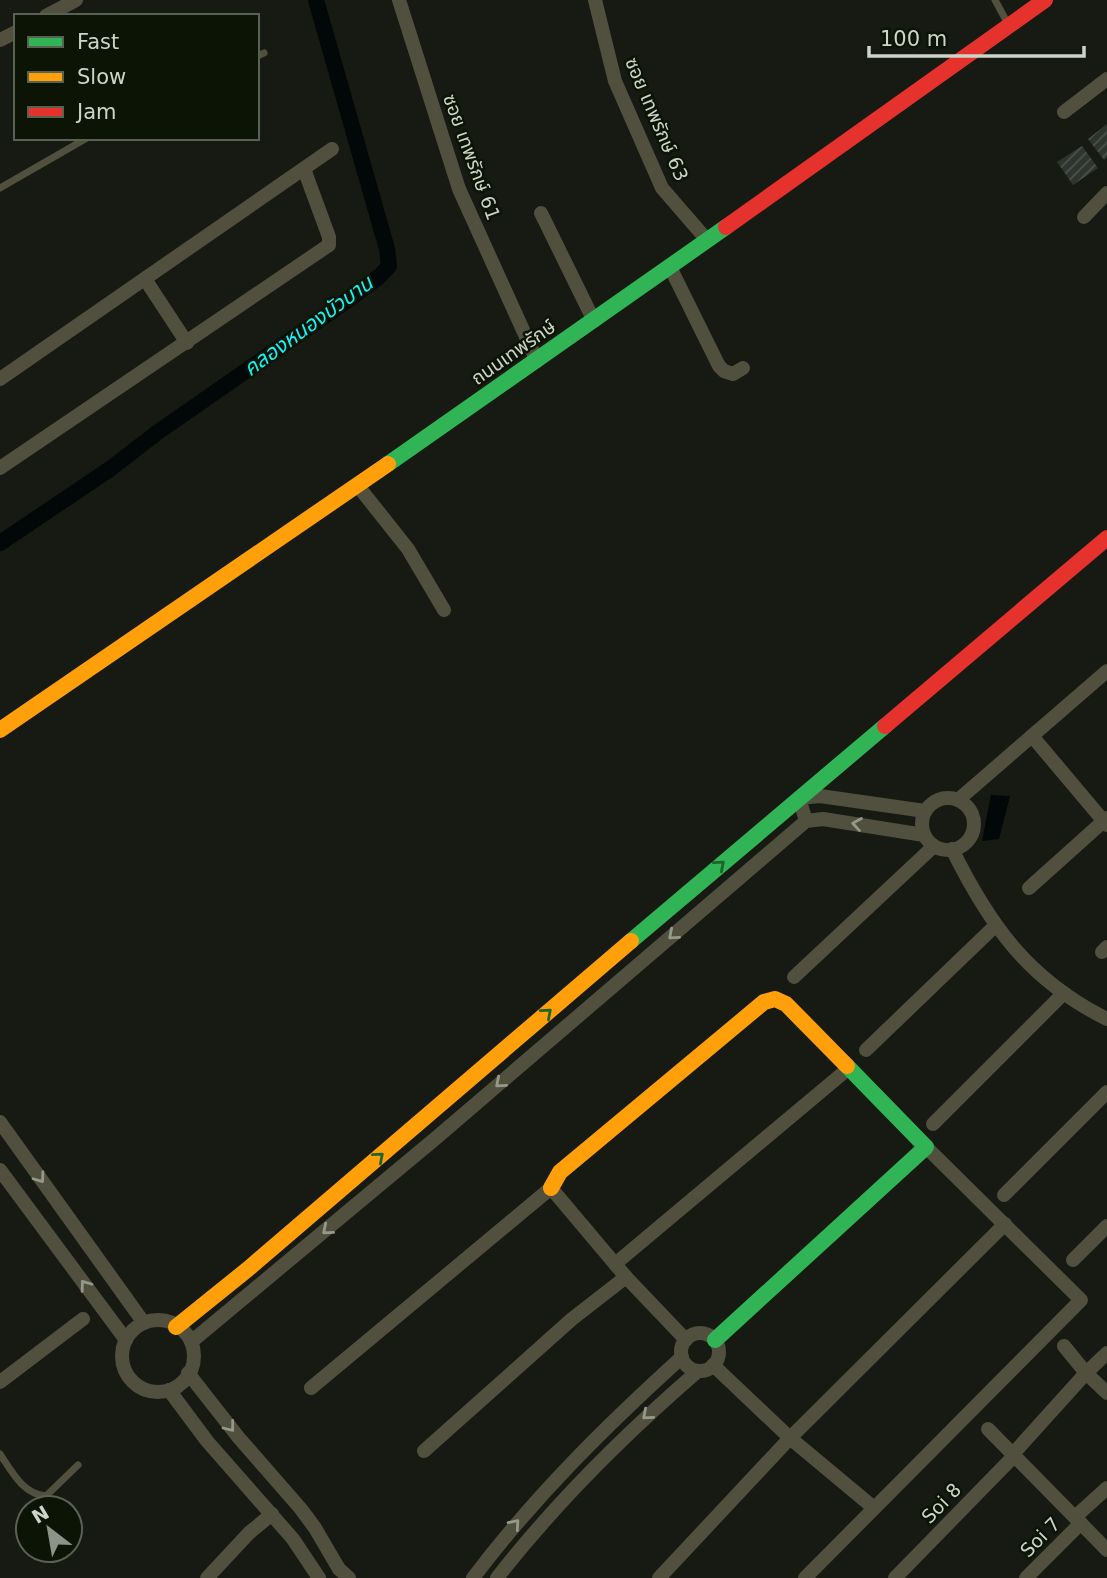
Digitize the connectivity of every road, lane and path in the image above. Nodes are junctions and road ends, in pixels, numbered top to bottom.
1 (76, 0) edge
2 (400, 0) edge
3 (596, 0) edge
4 (995, 0) edge
5 (1045, 0) edge
6 (50, 14) edge
7 (1009, 25) junction
8 (1107, 79) edge
9 (1064, 112) dead end
10 (83, 140) edge
11 (332, 149) dead end
12 (304, 169) junction
13 (0, 188) edge
14 (1107, 193) edge
15 (541, 213) dead end
16 (1084, 217) dead end
17 (707, 240) junction
18 (670, 267) junction
19 (145, 279) junction
20 (594, 321) junction
21 (187, 343) junction
22 (537, 361) junction
23 (743, 368) dead end
24 (0, 379) edge
25 (0, 468) edge
26 (358, 486) junction
27 (1107, 538) edge
28 (444, 610) dead end
29 (1107, 671) edge
30 (0, 730) edge
31 (1032, 736) junction
32 (799, 798) junction
33 (958, 800) junction
34 (925, 811) junction
35 (806, 821) junction
36 (1106, 821) edge
37 (929, 841) junction
38 (952, 849) junction
39 (1029, 888) dead end
40 (995, 926) junction
41 (794, 977) dead end
42 (1064, 993) junction
43 (1107, 1019) edge
44 (866, 1050) dead end
45 (849, 1068) junction
46 (1107, 1093) edge
47 (421, 1121) junction
48 (0, 1122) edge
49 (933, 1124) dead end
50 (436, 1138) junction
51 (926, 1147) junction
52 (0, 1170) edge
53 (551, 1188) junction
54 (1004, 1195) dead end
55 (1005, 1224) junction
56 (1107, 1226) edge
57 (1073, 1260) dead end
58 (615, 1264) junction
59 (248, 1269) junction
60 (626, 1277) junction
61 (261, 1286) junction
62 (83, 1319) dead end
63 (144, 1323) junction
64 (176, 1326) junction
65 (126, 1340) junction
66 (686, 1340) junction
67 (715, 1340) junction
68 (191, 1342) junction
69 (1064, 1346) dead end
70 (1107, 1353) edge
71 (682, 1357) junction
72 (713, 1365) junction
73 (698, 1371) junction
74 (188, 1373) junction
75 (1086, 1373) junction
76 (1, 1379) edge
77 (311, 1388) dead end
78 (169, 1390) junction
79 (1107, 1393) edge
80 (988, 1429) dead end
81 (790, 1438) junction
82 (424, 1451) dead end
83 (0, 1454) edge
84 (1013, 1455) junction
85 (78, 1465) dead end
86 (1107, 1488) edge
87 (874, 1508) junction
88 (272, 1514) junction
89 (1078, 1520) junction
90 (1107, 1550) edge
91 (207, 1578) edge
92 (318, 1578) edge
93 (349, 1578) edge
94 (473, 1578) edge
95 (497, 1578) edge
96 (659, 1578) edge
97 (804, 1578) edge
98 (895, 1578) edge
99 (1026, 1578) edge

1 - 6 street
2 - 22 street, ซอย เทพรักษ์ 61
3 - 17 street, ซอย เทพรักษ์ 63
4 - 7 lane
5 - 7 street, ถนนเทพรักษ์
7 - 17 street, ถนนเทพรักษ์
8 - 9 street
10 - 13 lane
11 - 12 street
12 - 19 street
12 - 21 street
14 - 16 street
15 - 20 street
17 - 18 street, ถนนเทพรักษ์
18 - 20 street, ถนนเทพรักษ์
18 - 23 street
19 - 21 street
19 - 24 street
20 - 22 street, ถนนเทพรักษ์
21 - 25 street
22 - 26 street, ถนนเทพรักษ์
26 - 28 street
26 - 30 street, ถนนเทพรักษ์
27 - 32 street
29 - 31 street
31 - 33 street
31 - 36 street
32 - 34 street
32 - 35 street
47 -> 32 street
33 - 34 street
33 - 38 street
34 - 37 street
37 -> 35 street
35 -> 50 street
36 - 39 street
37 - 38 street
37 - 41 street
38 - 40 street
40 - 42 street
40 - 44 street
42 - 43 street
42 - 49 street
45 - 51 street
45 - 53 street
45 - 58 street
46 - 54 street
47 - 50 street
59 -> 47 street
48 -> 63 street
50 -> 61 street
51 - 55 street
51 - 67 street
65 -> 52 street
53 - 58 street
53 - 77 street
55 - 81 street
55 - 87 street
56 - 57 street
58 - 60 street
59 - 61 street
59 - 64 street
60 - 66 street
60 - 82 street
61 - 68 street
62 - 76 street
63 - 64 street
63 - 65 street
64 - 68 street
65 - 78 street
66 - 67 street
66 - 71 street
67 - 72 street
68 - 74 street
69 - 75 street
70 - 75 street, Soi 8
71 - 73 street
94 -> 71 street
72 - 73 street
72 - 81 street
73 -> 95 street
74 - 78 street
74 -> 93 street
75 - 79 street
75 - 84 street, Soi 8
78 - 88 street
80 - 84 street
81 - 87 street
81 - 96 street
83 - 85 lane
84 - 89 street
84 - 98 street, Soi 8
86 - 89 street, Soi 7
87 - 97 street
88 - 91 street
88 - 92 street
89 - 90 street
89 - 99 street, Soi 7

